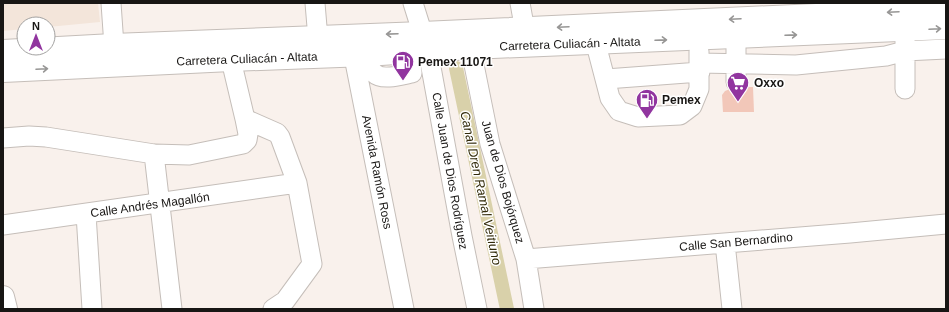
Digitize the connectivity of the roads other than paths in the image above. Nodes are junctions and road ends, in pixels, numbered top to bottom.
1 (111, 3) edge
2 (315, 3) edge
3 (413, 3) edge
4 (520, 3) edge
5 (946, 9) edge
6 (946, 28) edge
7 (593, 34) junction
8 (526, 37) junction
9 (736, 37) junction
10 (699, 38) junction
11 (468, 39) junction
12 (905, 41) junction
13 (318, 46) junction
14 (357, 49) junction
15 (946, 49) edge
16 (230, 50) junction
17 (3, 51) edge
18 (418, 52) junction
19 (114, 55) junction
20 (699, 68) junction
21 (3, 71) edge
22 (736, 73) junction
23 (606, 79) junction
24 (435, 86) junction
25 (905, 89) dead end
26 (245, 120) junction
27 (3, 138) edge
28 (154, 154) junction
29 (297, 183) junction
30 (160, 204) junction
31 (86, 214) junction
32 (946, 224) edge
33 (3, 225) edge
34 (725, 243) junction
35 (526, 259) junction
36 (3, 296) edge
37 (6, 309) edge
38 (92, 309) edge
39 (172, 309) edge
40 (273, 309) edge
41 (404, 309) edge
42 (477, 309) edge
43 (534, 309) edge
44 (732, 309) edge

1 - 19 street
2 - 13 street
3 - 18 street, Calle Juan de Dios Rodríguez
4 - 8 street
5 -> 7 main road, Carretera Culiacán - Altata
12 -> 6 main road, Carretera Culiacán - Altata
7 - 8 main road, Carretera Culiacán - Altata
7 -> 10 main road, Carretera Culiacán - Altata
7 - 23 street
8 - 11 main road, Carretera Culiacán - Altata
9 - 10 main road, Carretera Culiacán - Altata
9 -> 12 main road, Carretera Culiacán - Altata
9 - 22 street
10 - 20 street
11 - 18 main road, Carretera Culiacán - Altata
11 - 35 street, Juan de Dios Bojórquez
12 - 15 street
12 - 22 street
12 - 25 street
13 - 14 main road, Carretera Culiacán - Altata
13 - 16 main road, Carretera Culiacán - Altata
14 - 18 main road, Carretera Culiacán - Altata
14 - 41 street, Avenida Ramón Ross
16 - 19 main road, Carretera Culiacán - Altata
16 - 26 street
17 - 19 main road, Carretera Culiacán - Altata
18 - 24 street, Calle Juan de Dios Rodríguez
18 - 24 street
21 -> 19 main road, Carretera Culiacán - Altata
20 - 22 street
20 - 23 street
20 - 23 street
24 - 42 street, Calle Juan de Dios Rodríguez
26 - 28 street
26 - 29 street
27 - 28 street
28 - 30 street
29 - 30 street, Calle Andrés Magallón
29 - 40 street
30 - 31 street, Calle Andrés Magallón
30 - 39 street
31 - 33 street, Calle Andrés Magallón
31 - 38 street
32 - 34 street, Calle San Bernardino
34 - 35 street, Calle San Bernardino
34 - 44 street
35 - 43 street, Juan de Dios Bojórquez
36 - 37 main road

